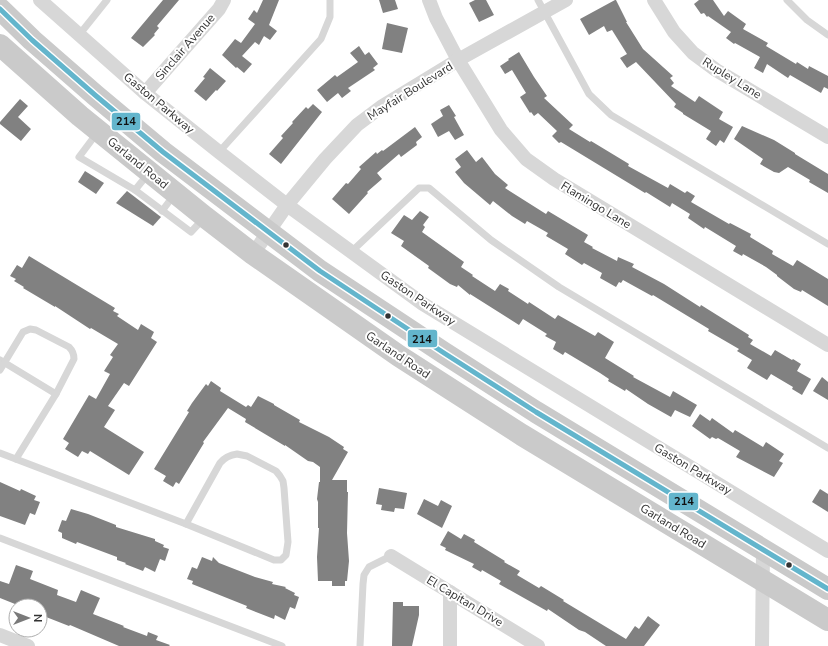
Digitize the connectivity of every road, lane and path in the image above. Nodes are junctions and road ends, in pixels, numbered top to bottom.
1 (40, 0) edge
2 (107, 0) edge
3 (224, 0) edge
4 (330, 0) edge
5 (429, 0) edge
6 (538, 0) edge
7 (566, 0) edge
8 (654, 0) edge
9 (787, 0) edge
10 (0, 9) edge
11 (545, 12) junction
12 (79, 35) junction
13 (828, 35) edge
14 (0, 45) edge
15 (458, 60) junction
16 (145, 94) junction
17 (98, 131) junction
18 (828, 137) edge
19 (219, 152) junction
20 (150, 172) junction
21 (134, 190) junction
22 (175, 193) junction
23 (287, 205) junction
24 (162, 211) junction
25 (205, 217) junction
26 (269, 232) junction
27 (828, 244) edge
28 (351, 252) junction
29 (253, 254) junction
30 (828, 345) edge
31 (2, 361) edge
32 (0, 370) edge
33 (56, 394) junction
34 (536, 412) junction
35 (522, 435) junction
36 (828, 448) edge
37 (0, 453) edge
38 (16, 459) junction
39 (186, 524) junction
40 (0, 538) edge
41 (763, 550) junction
42 (828, 551) edge
43 (392, 556) joint
44 (762, 580) junction
45 (828, 589) edge
46 (450, 592) junction
47 (828, 620) edge
48 (0, 635) edge
49 (28, 646) edge
50 (282, 646) edge
51 (360, 646) edge
52 (450, 646) edge
53 (538, 646) edge
54 (762, 646) edge

1 - 12 street, Gaston Parkway
2 - 12 lane
3 - 16 street, Sinclair Avenue
4 - 19 lane
5 - 15 street, Flamingo Lane
6 - 11 lane
7 - 11 street, Mayfair Boulevard
8 - 18 street, Rupley Lane
9 - 13 lane
10 - 26 main road, Garland Road
11 - 15 street, Mayfair Boulevard
11 - 27 lane
12 - 16 street, Gaston Parkway
14 - 17 main road, Garland Road
15 - 23 street, Mayfair Boulevard
15 - 30 street, Flamingo Lane
16 - 19 street, Gaston Parkway
17 - 20 main road, Garland Road
17 - 21 lane
19 - 23 street, Gaston Parkway
20 - 21 lane
20 - 22 main road, Garland Road
21 - 24 lane
22 - 24 lane
22 - 25 main road, Garland Road
23 - 26 street, Mayfair Boulevard
23 - 28 street, Gaston Parkway
24 - 25 lane
25 - 29 main road, Garland Road
26 - 29 street, Mayfair Boulevard
26 - 34 main road, Garland Road
28 - 36 lane
28 - 42 street, Gaston Parkway
29 - 35 main road, Garland Road
31 - 32 lane
31 - 33 lane
31 - 33 lane
33 - 38 lane
34 - 35 main road
34 - 41 main road, Garland Road
35 - 44 main road, Garland Road
37 - 38 lane
38 - 39 lane
39 - 39 lane
40 - 50 lane
41 - 44 street
41 - 45 main road, Garland Road
43 - 46 street, El Capitan Drive
43 - 51 lane
44 - 47 main road, Garland Road
44 - 54 street
46 - 52 street
46 - 53 street, El Capitan Drive
48 - 49 street

